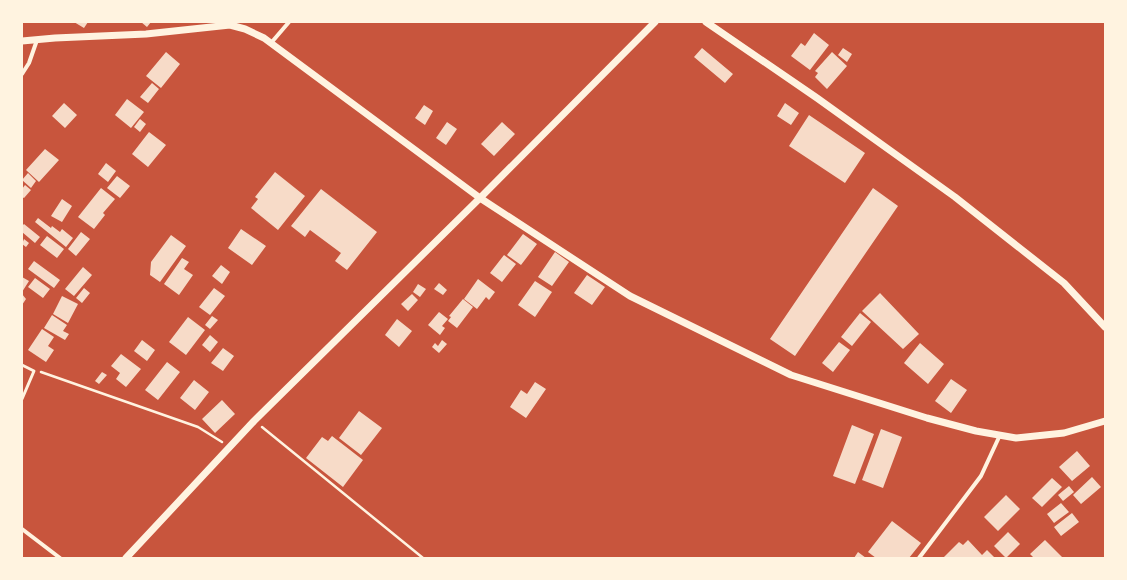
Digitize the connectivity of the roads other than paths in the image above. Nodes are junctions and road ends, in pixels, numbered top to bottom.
1 (289, 22) edge
2 (655, 22) edge
3 (706, 22) edge
4 (37, 40) junction
5 (22, 41) edge
6 (271, 43) junction
7 (22, 74) edge
8 (480, 198) junction
9 (1105, 327) edge
10 (22, 364) edge
11 (22, 399) edge
12 (1105, 421) edge
13 (1000, 435) junction
14 (22, 529) edge
15 (60, 558) edge
16 (126, 558) edge
17 (918, 558) edge

1 - 6 street
2 - 8 street
3 - 9 street
4 - 5 street
4 - 6 street
4 - 7 street
6 - 8 street
8 - 13 street
8 - 16 street
10 - 11 lane
12 - 13 street
13 - 17 street
14 - 15 street

